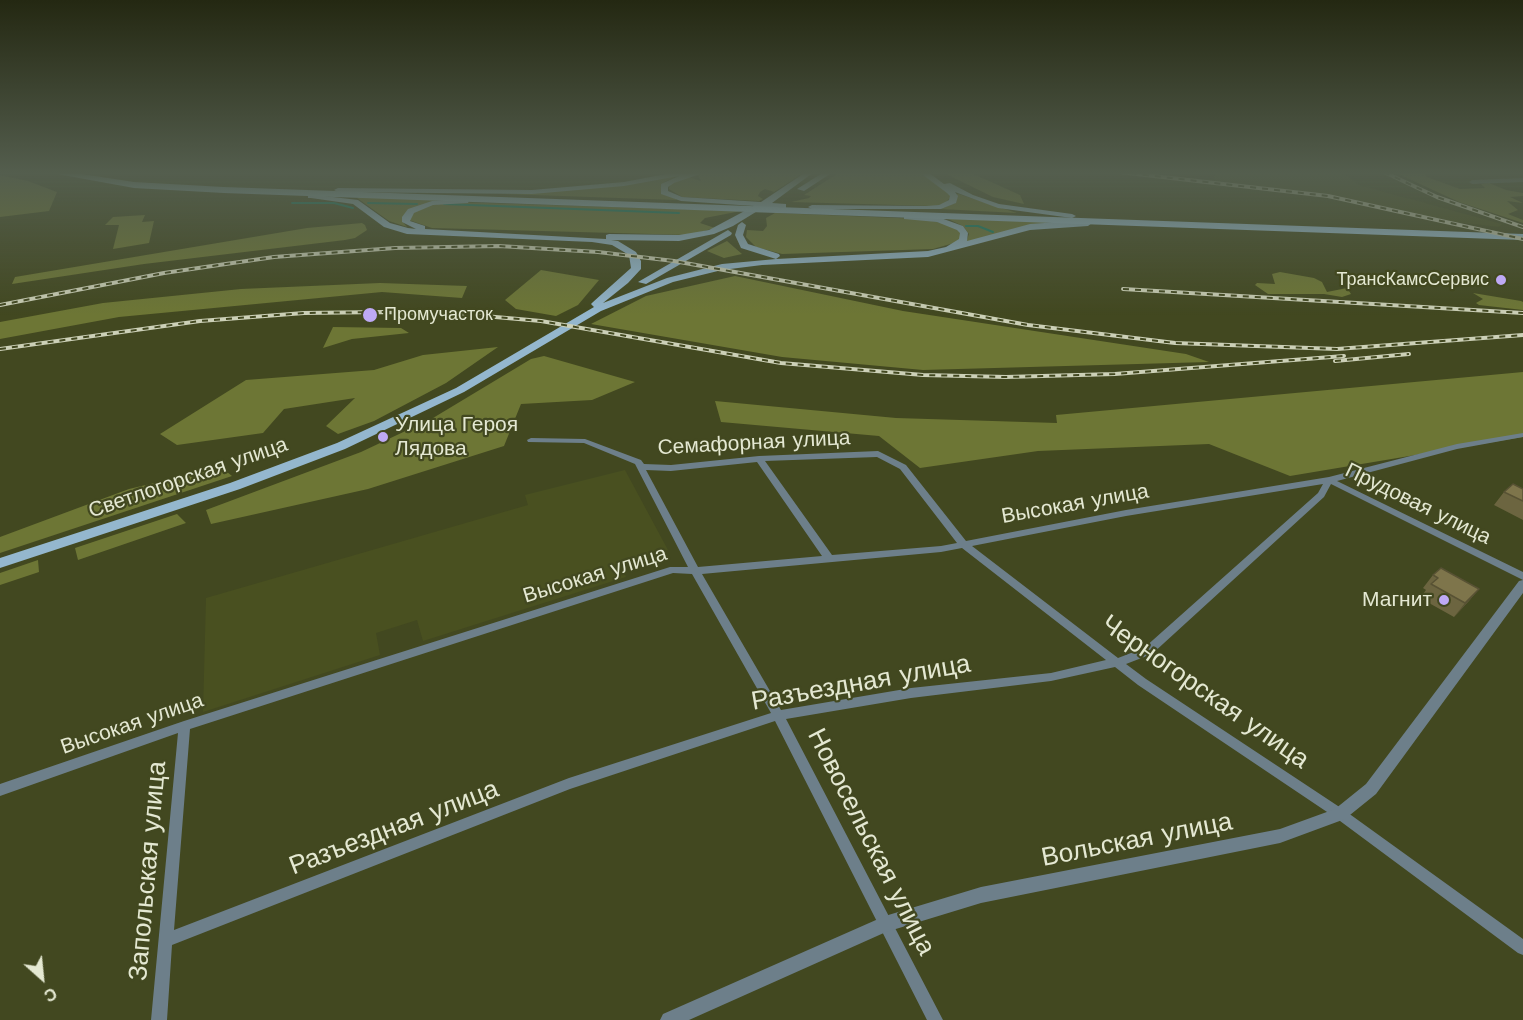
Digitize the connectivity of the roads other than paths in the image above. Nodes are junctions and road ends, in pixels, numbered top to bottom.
1 (380, 220) edge
2 (406, 220) edge
3 (737, 220) edge
4 (751, 220) edge
5 (933, 220) edge
6 (1053, 220) edge
7 (1174, 220) edge
8 (1120, 222) junction
9 (730, 224) junction
10 (742, 225) junction
11 (1523, 232) edge
12 (1523, 237) edge
13 (696, 248) junction
14 (594, 308) junction
15 (1523, 435) edge
16 (531, 440) dead end
17 (878, 454) joint
18 (759, 459) junction
19 (640, 467) junction
20 (1329, 480) junction
21 (963, 544) junction
22 (829, 559) junction
23 (0, 563) edge
24 (695, 571) junction
25 (1523, 576) edge
26 (1523, 584) edge
27 (1118, 662) junction
28 (778, 715) junction
29 (184, 726) junction
30 (0, 790) edge
31 (1340, 814) junction
32 (885, 924) junction
33 (166, 940) junction
34 (1523, 948) edge
35 (159, 1020) edge
36 (669, 1020) edge
37 (935, 1020) edge

1 - 14 main road
2 - 9 main road
3 - 9 main road
4 - 10 main road
5 - 10 main road
6 - 8 highway
7 - 11 highway
8 - 12 highway
8 - 14 main road
9 - 13 main road
10 - 13 main road
13 - 14 main road
14 - 23 main road, Светлогорская улица
15 - 20 street
16 - 19 street, Семафорная улица
17 - 18 street, Семафорная улица
17 - 21 street, Черногорская улица
18 - 19 street, Семафорная улица
18 - 22 street
19 - 24 street, Новосельская улица
20 - 21 street, Высокая улица
20 - 25 street, Прудовая улица
20 - 27 street, Разъездная улица
21 - 22 street, Высокая улица
21 - 27 street, Черногорская улица
22 - 24 street, Высокая улица
24 - 28 street, Новосельская улица
24 - 29 street, Высокая улица
26 - 31 street, Вольская улица
27 - 28 street, Разъездная улица
27 - 31 street, Черногорская улица
28 - 32 street, Новосельская улица
28 - 33 street, Разъездная улица
29 - 30 street, Высокая улица
29 - 33 street, Запольская улица
31 - 32 street, Вольская улица
31 - 34 street, Черногорская улица
32 - 36 street, Вольская улица
32 - 37 street, Новосельская улица
33 - 35 street, Запольская улица

